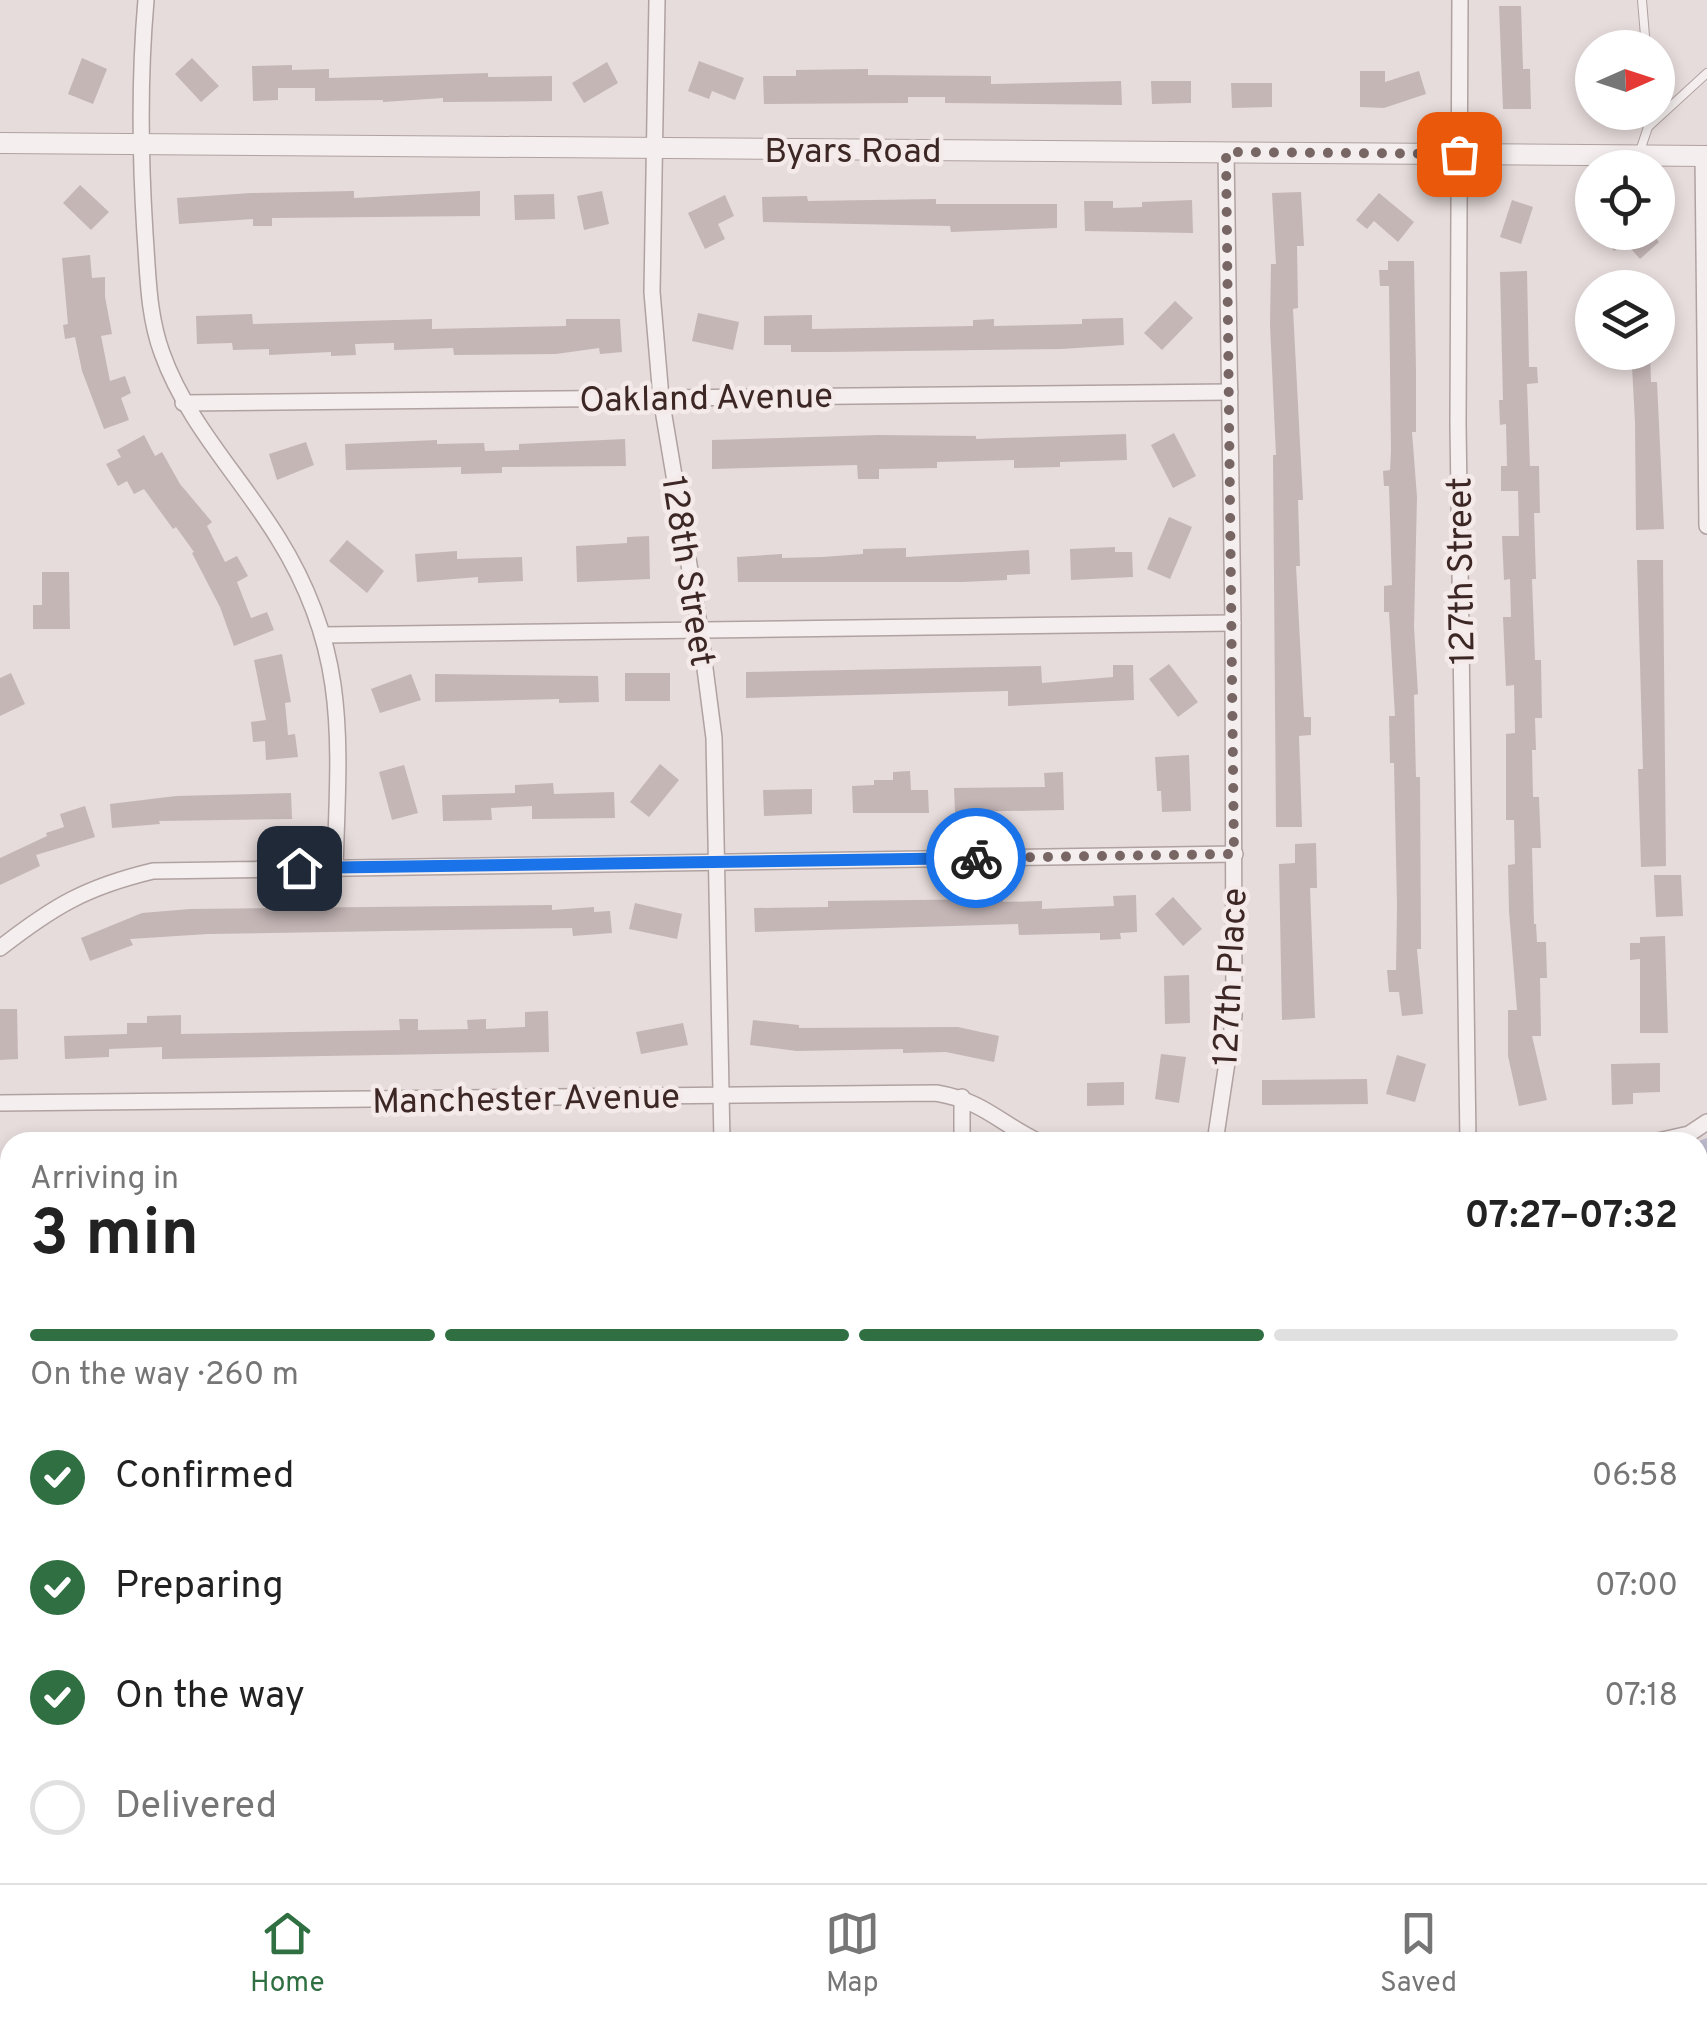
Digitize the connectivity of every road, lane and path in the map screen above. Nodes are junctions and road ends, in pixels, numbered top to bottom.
1 (146, 0) edge
2 (657, 0) edge
3 (1460, 0) edge
4 (1642, 0) edge
5 (1644, 30) edge
6 (1707, 73) edge
7 (1675, 103) edge
8 (0, 143) edge
9 (140, 144) junction
10 (653, 150) junction
11 (1226, 152) junction
12 (1459, 154) junction
13 (1575, 155) edge
14 (1675, 156) edge
15 (1705, 156) edge
16 (1230, 392) junction
17 (661, 398) junction
18 (183, 403) junction
19 (1706, 426) edge
20 (1707, 526) edge
21 (1233, 623) junction
22 (700, 630) junction
23 (324, 635) junction
24 (1234, 854) junction
25 (718, 862) junction
26 (335, 866) junction
27 (0, 948) edge
28 (721, 1096) junction
29 (962, 1097) junction
30 (0, 1103) edge
31 (722, 1132) edge
32 (962, 1132) edge
33 (1023, 1132) edge
34 (1217, 1132) edge
35 (1468, 1132) edge

1 - 9 street
2 - 10 street, 128th Street
3 - 12 street, 127th Street
4 - 5 lane
6 - 7 lane
8 - 9 street, Byars Road
9 - 10 street, Byars Road
9 - 18 street
10 - 11 street, Byars Road
10 - 17 street, 128th Street
11 - 12 street, Byars Road
11 - 16 street, 127th Place
12 - 13 street, Byars Road
12 - 35 street, 127th Street
14 - 15 street, Byars Road
15 - 19 street
16 - 17 street, Oakland Avenue
16 - 21 street, 127th Place
17 - 18 street, Oakland Avenue
17 - 22 street, 128th Street
18 - 23 street
19 - 20 street
21 - 22 street
21 - 24 street, 127th Place
22 - 23 street
22 - 25 street, 128th Street
23 - 26 street
24 - 25 street
24 - 34 street, 127th Place
25 - 26 street
25 - 28 street, 128th Street
26 - 27 street
28 - 29 street, Manchester Avenue
28 - 30 street, Manchester Avenue
28 - 31 street, 128th Street
29 - 32 street
29 - 33 street, Manchester Avenue

